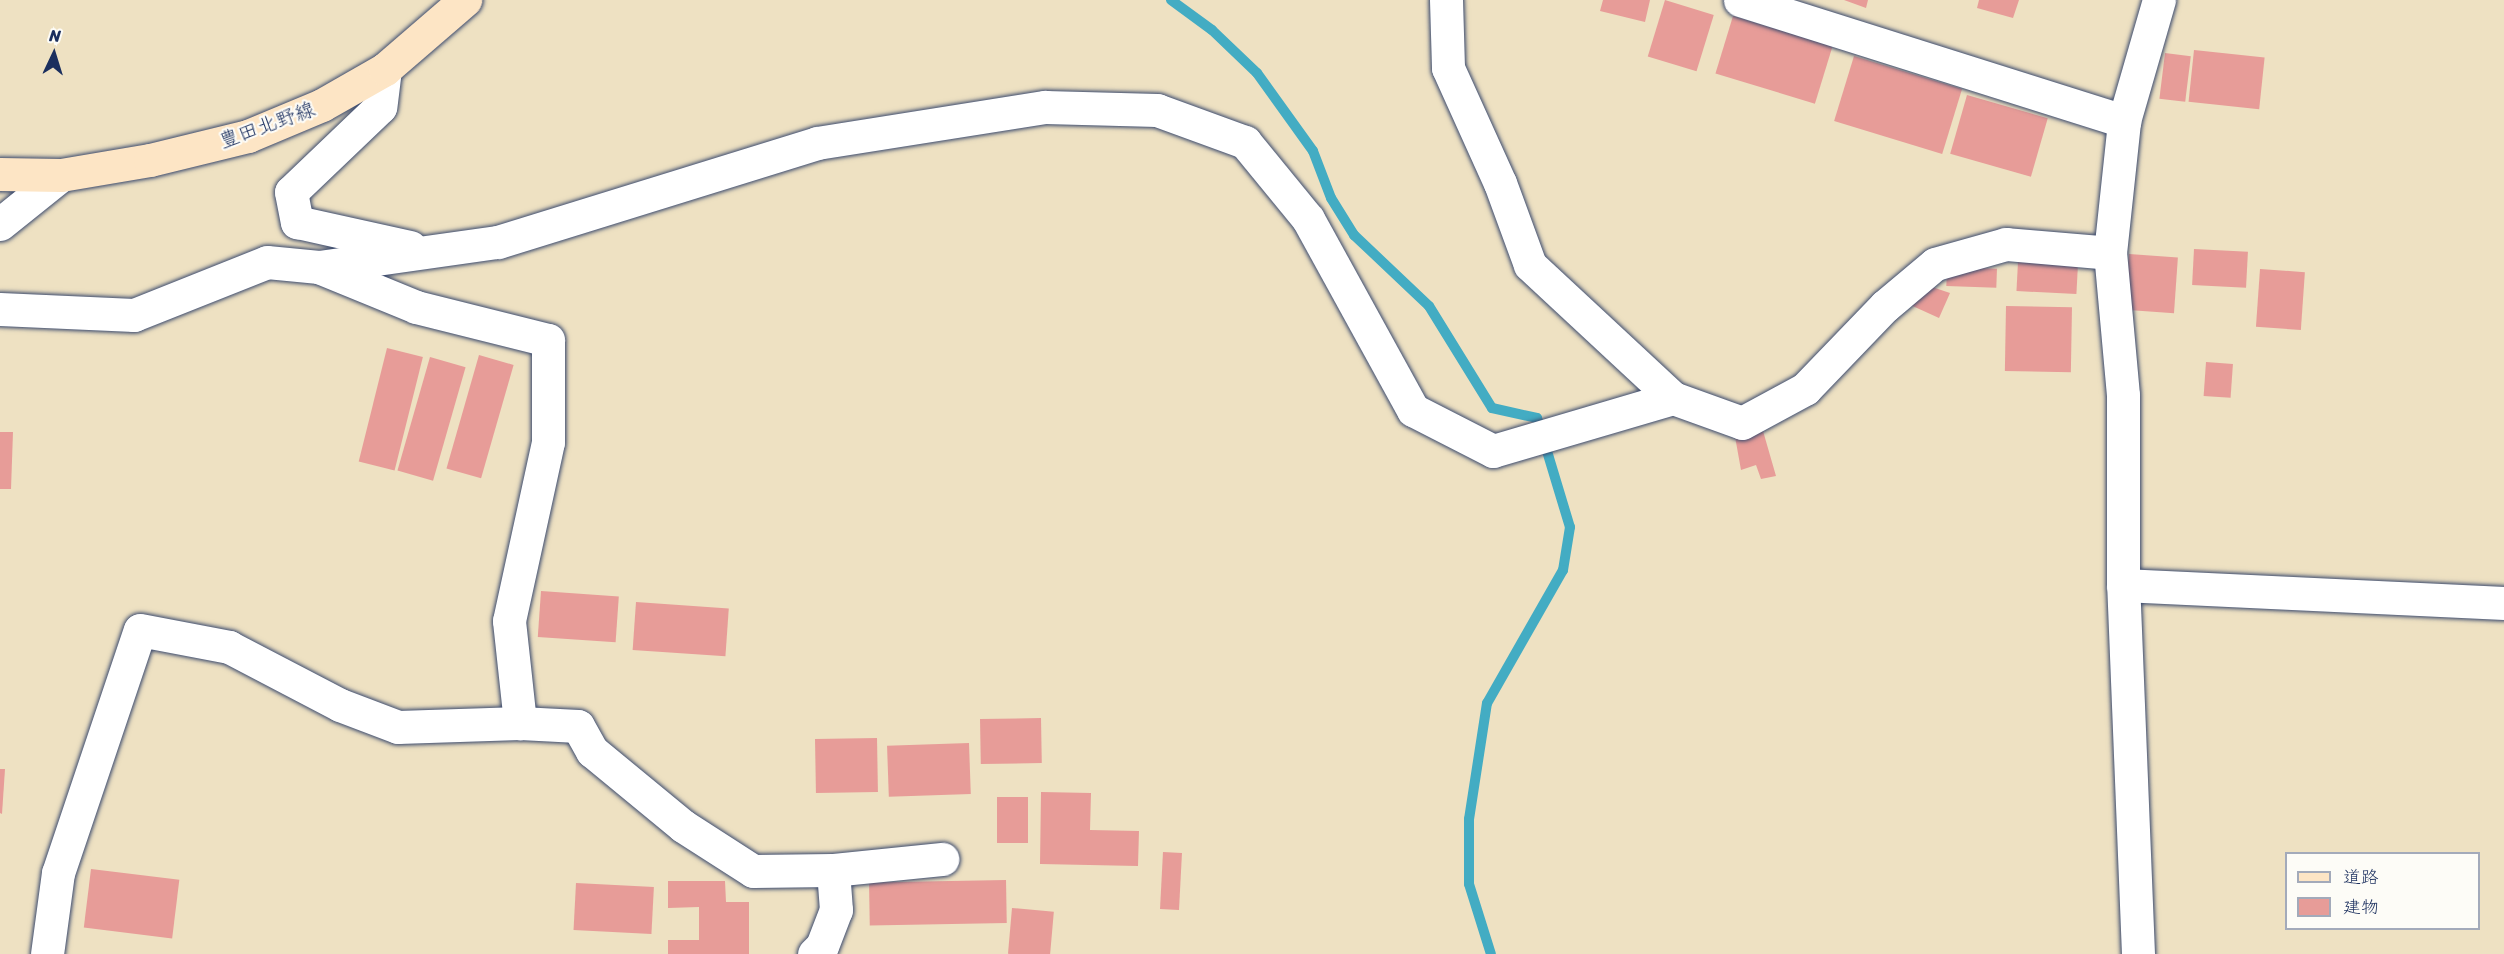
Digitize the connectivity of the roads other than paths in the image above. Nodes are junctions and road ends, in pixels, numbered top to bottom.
1 (465, 0) edge
2 (1446, 0) edge
3 (1740, 0) edge
4 (2159, 0) edge
5 (385, 69) junction
6 (2124, 121) junction
7 (0, 174) edge
8 (62, 175) junction
9 (0, 224) edge
10 (432, 252) junction
11 (2110, 253) junction
12 (319, 267) junction
13 (0, 309) edge
14 (1673, 398) junction
15 (2123, 585) junction
16 (2504, 603) edge
17 (520, 723) junction
18 (942, 859) dead end
19 (833, 870) junction
20 (47, 954) edge
21 (814, 954) edge
22 (2138, 954) edge

1 - 5 main road, 豊田北野線
2 - 14 street
3 - 6 street
4 - 6 street
5 - 8 main road, 豊田北野線
5 - 10 street
6 - 11 street
7 - 8 main road, 豊田北野線
8 - 9 street
10 - 12 street
10 - 14 street
11 - 14 street
11 - 15 street
12 - 13 street
12 - 17 street
15 - 16 street
15 - 22 street
17 - 19 street
17 - 20 street
18 - 19 street
19 - 21 street

